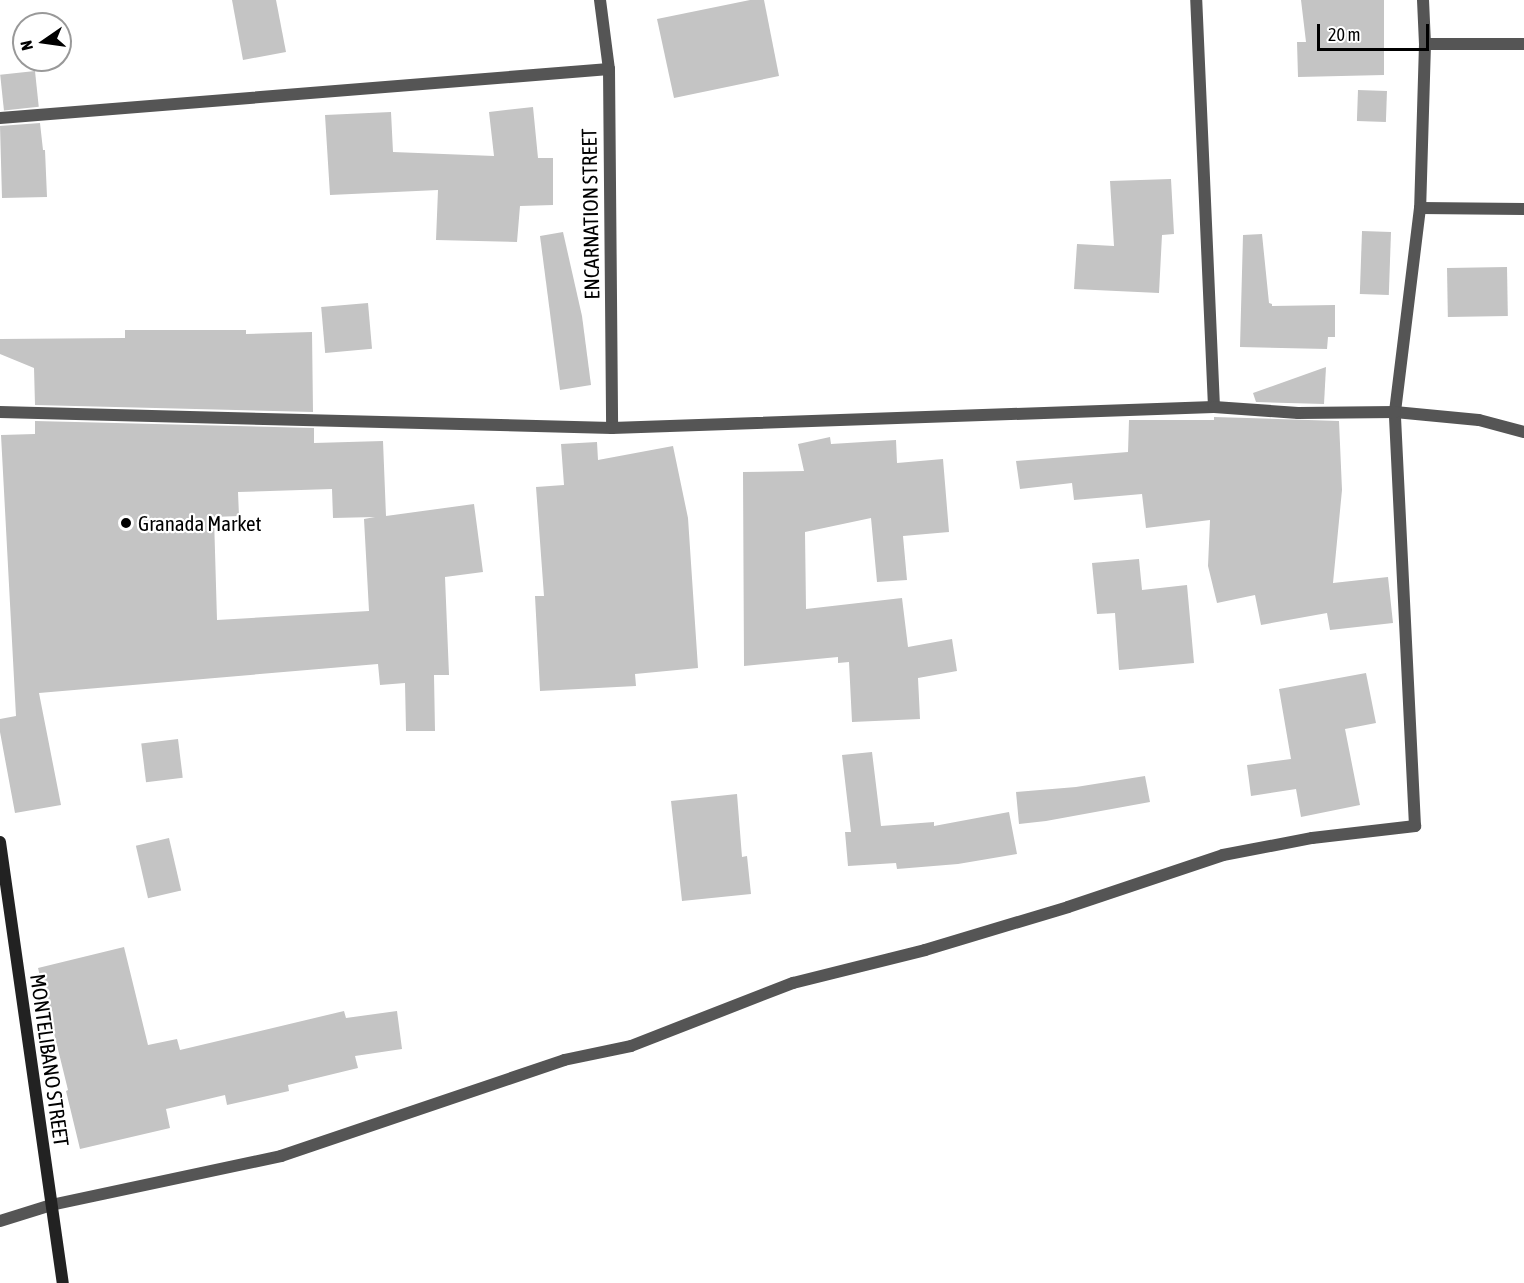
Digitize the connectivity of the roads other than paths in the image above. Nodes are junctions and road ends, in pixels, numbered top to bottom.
1 (600, 0) edge
2 (1196, 0) edge
3 (1423, 0) edge
4 (1425, 44) junction
5 (1524, 44) edge
6 (609, 69) junction
7 (0, 118) edge
8 (1420, 208) junction
9 (1524, 209) edge
10 (1214, 407) junction
11 (0, 412) edge
12 (1395, 412) junction
13 (612, 428) junction
14 (1524, 432) edge
15 (0, 842) edge
16 (51, 1205) junction
17 (0, 1221) edge
18 (63, 1283) edge

1 - 6 street, ENCARNATION STREET
2 - 10 street
3 - 4 street
4 - 5 street
4 - 8 street
6 - 7 street
6 - 13 street, ENCARNATION STREET
8 - 9 street
8 - 12 street
10 - 12 street
10 - 13 street
11 - 13 street
12 - 14 street
12 - 16 street
15 - 16 main road, MONTELIBANO STREET
16 - 17 street
16 - 18 main road, MONTELIBANO STREET

